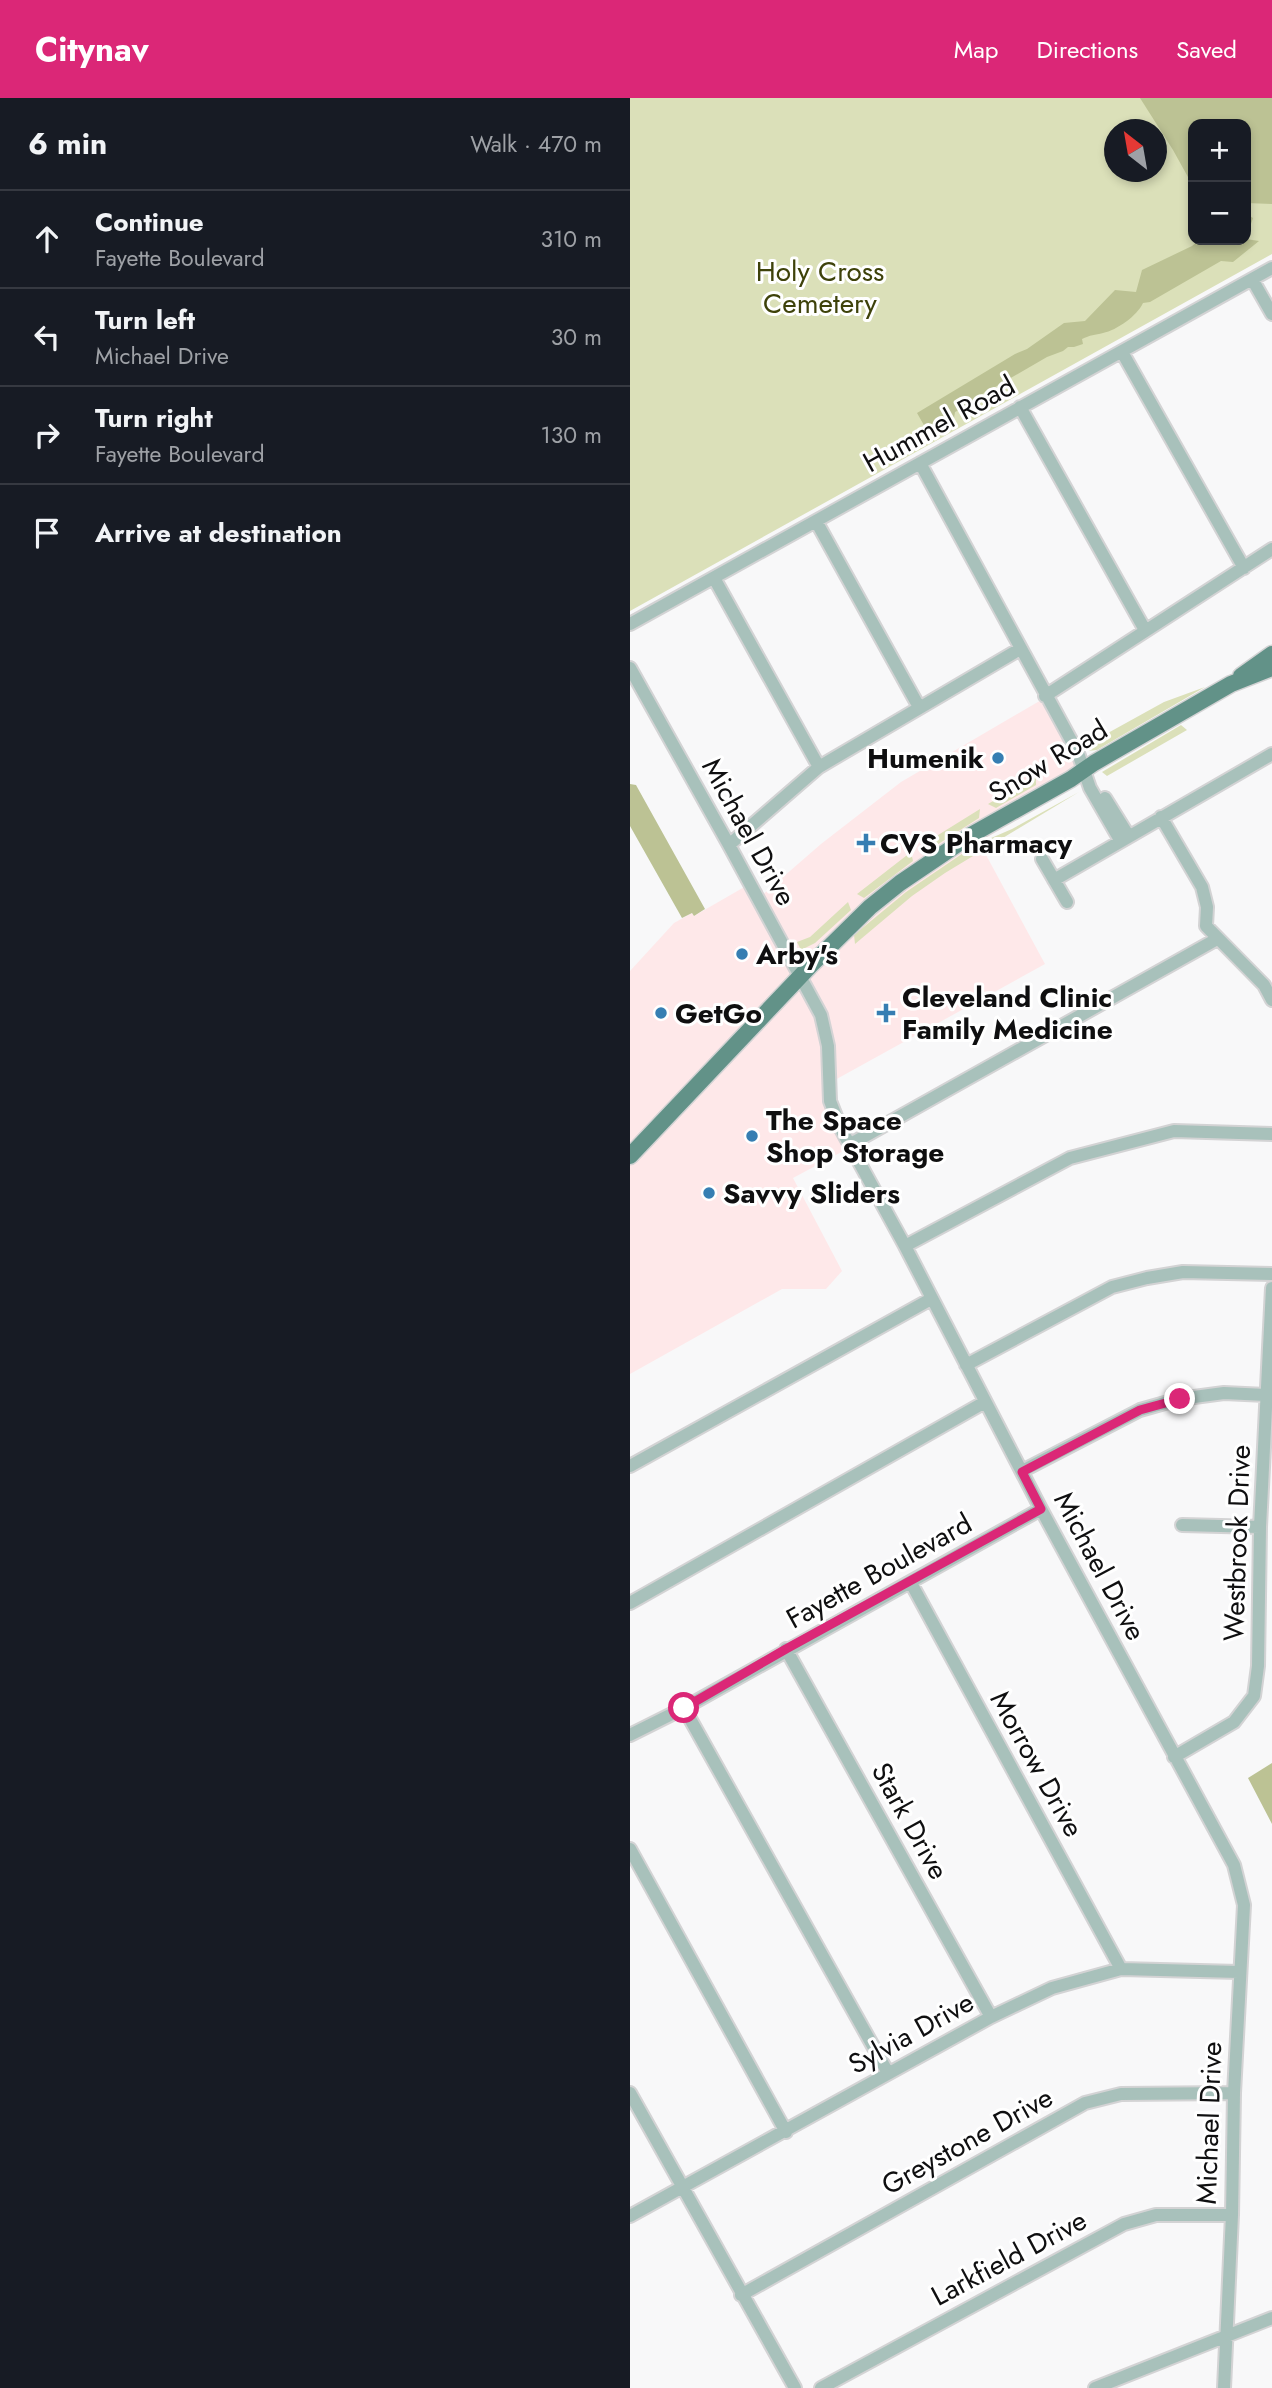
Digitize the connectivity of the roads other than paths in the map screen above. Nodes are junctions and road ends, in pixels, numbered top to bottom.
1 (1272, 268) edge
2 (1252, 279) junction
3 (1272, 314) edge
4 (1122, 352) junction
5 (1020, 407) junction
6 (920, 463) junction
7 (816, 521) junction
8 (1272, 549) edge
9 (1244, 568) junction
10 (714, 578) junction
11 (630, 624) edge
12 (1145, 630) junction
13 (1020, 649) junction
14 (1272, 654) edge
15 (630, 668) edge
16 (1272, 668) edge
17 (1231, 684) junction
18 (1045, 696) junction
19 (919, 707) junction
20 (1272, 754) edge
21 (818, 767) junction
22 (1085, 770) junction
23 (1161, 817) junction
24 (1124, 838) junction
25 (729, 845) junction
26 (1042, 859) dead end
27 (1054, 880) junction
28 (1067, 902) dead end
29 (1217, 939) junction
30 (800, 976) junction
31 (1272, 1000) edge
32 (1272, 1135) edge
33 (849, 1145) junction
34 (630, 1156) edge
35 (905, 1246) junction
36 (1272, 1274) edge
37 (1272, 1288) edge
38 (931, 1299) junction
39 (966, 1365) junction
40 (1266, 1395) junction
41 (985, 1402) junction
42 (630, 1466) edge
43 (1022, 1472) junction
44 (1041, 1509) junction
45 (1182, 1525) dead end
46 (1259, 1527) junction
47 (911, 1583) junction
48 (630, 1603) edge
49 (786, 1649) junction
50 (684, 1708) junction
51 (630, 1735) edge
52 (1174, 1757) junction
53 (630, 1849) edge
54 (1121, 1969) junction
55 (1239, 1972) junction
56 (991, 2017) junction
57 (888, 2073) junction
58 (630, 2093) edge
59 (1234, 2094) junction
60 (786, 2132) junction
61 (683, 2189) junction
62 (1232, 2215) junction
63 (630, 2216) edge
64 (741, 2295) junction
65 (1272, 2318) edge
66 (1226, 2336) junction
67 (795, 2388) edge
68 (821, 2388) edge
69 (1095, 2388) edge
70 (1224, 2388) edge

1 - 2 street, Hummel Road
2 - 3 street
2 - 4 street, Hummel Road
4 - 5 street, Hummel Road
4 - 9 street
5 - 6 street, Hummel Road
5 - 12 street
6 - 7 street, Hummel Road
6 - 13 street
7 - 10 street, Hummel Road
7 - 19 street
8 - 9 street
9 - 12 street
10 - 11 street, Hummel Road
10 - 21 street
12 - 18 street
13 - 18 street
13 - 19 street
14 - 17 main road, Snow Road
15 - 25 street, Michael Drive
16 - 17 main road, Snow Road
17 - 22 main road, Snow Road
18 - 22 street
19 - 21 street
20 - 23 street
21 - 25 street
22 - 24 street
22 - 30 main road, Snow Road
23 - 24 street
23 - 29 street
24 - 27 street
25 - 30 street, Michael Drive
26 - 27 street
27 - 28 street
29 - 31 street
29 - 33 street
30 - 33 street, Michael Drive
30 - 34 main road, Snow Road
32 - 35 street
33 - 35 street, Michael Drive
35 - 38 street, Michael Drive
36 - 39 street
37 - 40 street, Westbrook Drive
38 - 39 street, Michael Drive
38 - 42 street
39 - 41 street, Michael Drive
40 - 43 street
40 - 46 street, Westbrook Drive
41 - 43 street, Michael Drive
41 - 48 street
43 - 44 street, Michael Drive
44 - 47 street, Fayette Boulevard
44 - 52 street, Michael Drive
45 - 46 street
46 - 52 street, Westbrook Drive
47 - 49 street, Fayette Boulevard
47 - 54 street, Morrow Drive
49 - 50 street, Fayette Boulevard
49 - 56 street, Stark Drive
50 - 51 street, Fayette Boulevard
50 - 57 street
52 - 55 street, Michael Drive
53 - 60 street
54 - 55 street, Sylvia Drive
54 - 56 street, Sylvia Drive
55 - 59 street, Michael Drive
56 - 57 street, Sylvia Drive
57 - 60 street, Sylvia Drive
58 - 61 street
59 - 62 street, Michael Drive
59 - 64 street, Greystone Drive
60 - 61 street, Sylvia Drive
61 - 63 street, Sylvia Drive
61 - 64 street
62 - 66 street, Michael Drive
62 - 68 street, Larkfield Drive
64 - 67 street
65 - 66 street
66 - 69 street
66 - 70 street, Michael Drive

